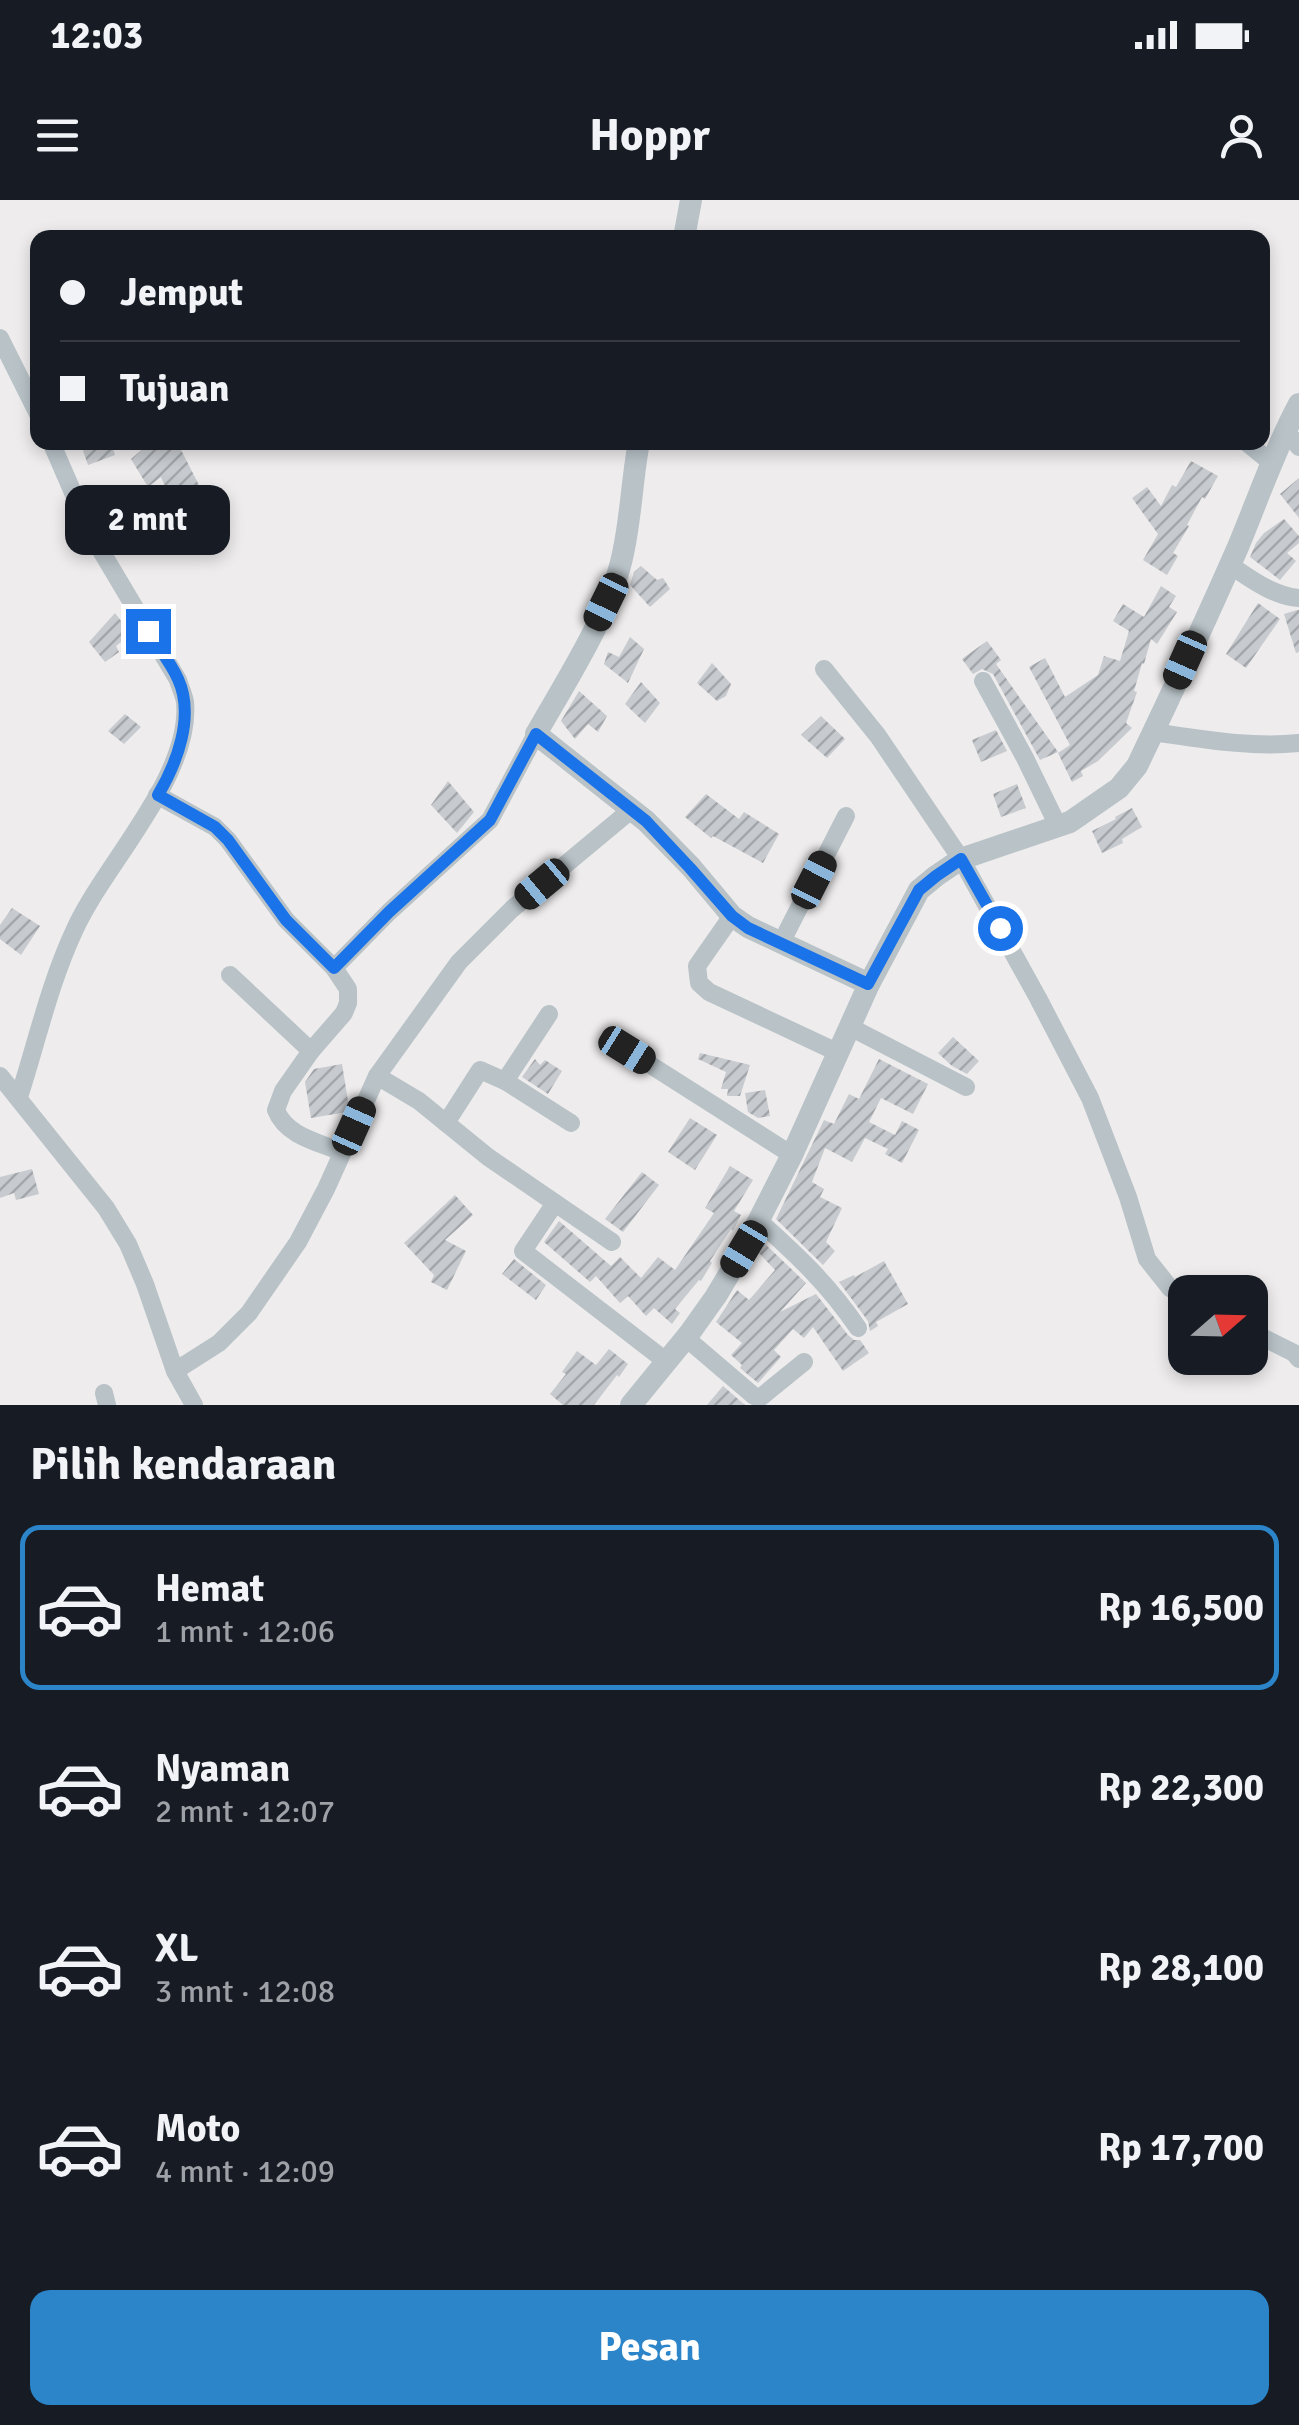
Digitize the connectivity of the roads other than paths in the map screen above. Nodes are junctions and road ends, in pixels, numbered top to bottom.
1 (691, 200) edge
2 (685, 230) edge
3 (0, 338) edge
4 (30, 398) edge
5 (1299, 404) edge
6 (1292, 439) edge
7 (54, 450) edge
8 (638, 450) edge
9 (1256, 450) edge
10 (1273, 464) junction
11 (1230, 566) junction
12 (1299, 598) edge
13 (824, 669) dead end
14 (983, 681) dead end
15 (1153, 732) junction
16 (536, 734) junction
17 (1299, 742) edge
18 (158, 795) junction
19 (631, 810) junction
20 (846, 816) dead end
21 (1058, 826) junction
22 (961, 859) junction
23 (732, 916) junction
24 (782, 943) junction
25 (334, 968) junction
26 (230, 975) dead end
27 (868, 984) junction
28 (550, 1014) dead end
29 (850, 1027) junction
30 (627, 1050) dead end
31 (311, 1051) junction
32 (839, 1053) junction
33 (0, 1076) edge
34 (376, 1076) junction
35 (505, 1081) junction
36 (966, 1088) dead end
37 (18, 1098) junction
38 (571, 1122) dead end
39 (446, 1123) junction
40 (342, 1152) junction
41 (792, 1154) junction
42 (556, 1203) junction
43 (759, 1221) junction
44 (612, 1242) dead end
45 (1168, 1285) edge
46 (858, 1328) dead end
47 (686, 1338) junction
48 (1268, 1340) edge
49 (1299, 1360) edge
50 (667, 1362) junction
51 (804, 1362) dead end
52 (175, 1371) junction
53 (194, 1405) edge
54 (632, 1405) edge

1 - 2 street
3 - 4 street
5 - 6 street
6 - 10 street
7 - 18 street
8 - 16 street
9 - 10 street
10 - 11 street
11 - 12 street
11 - 15 street
13 - 22 street
14 - 21 street
15 - 17 street
15 - 21 street
16 - 19 street
16 - 25 street
18 - 25 street
18 - 37 street
19 - 23 street
19 - 34 street
20 - 24 street
21 - 22 street
22 - 27 street
22 - 45 street
23 - 24 street
23 - 32 street
24 - 27 street
25 - 31 street
26 - 31 street
27 - 29 street
28 - 35 street
29 - 32 street
29 - 36 street
30 - 41 street
31 - 40 street
32 - 41 street
33 - 37 street
34 - 39 street
34 - 40 street
35 - 38 street
35 - 39 street
37 - 52 street
39 - 42 street
40 - 52 street
41 - 43 street
42 - 44 street
42 - 50 street
43 - 46 street
43 - 47 street
47 - 50 street
47 - 51 street
48 - 49 street
50 - 54 street
52 - 53 street

